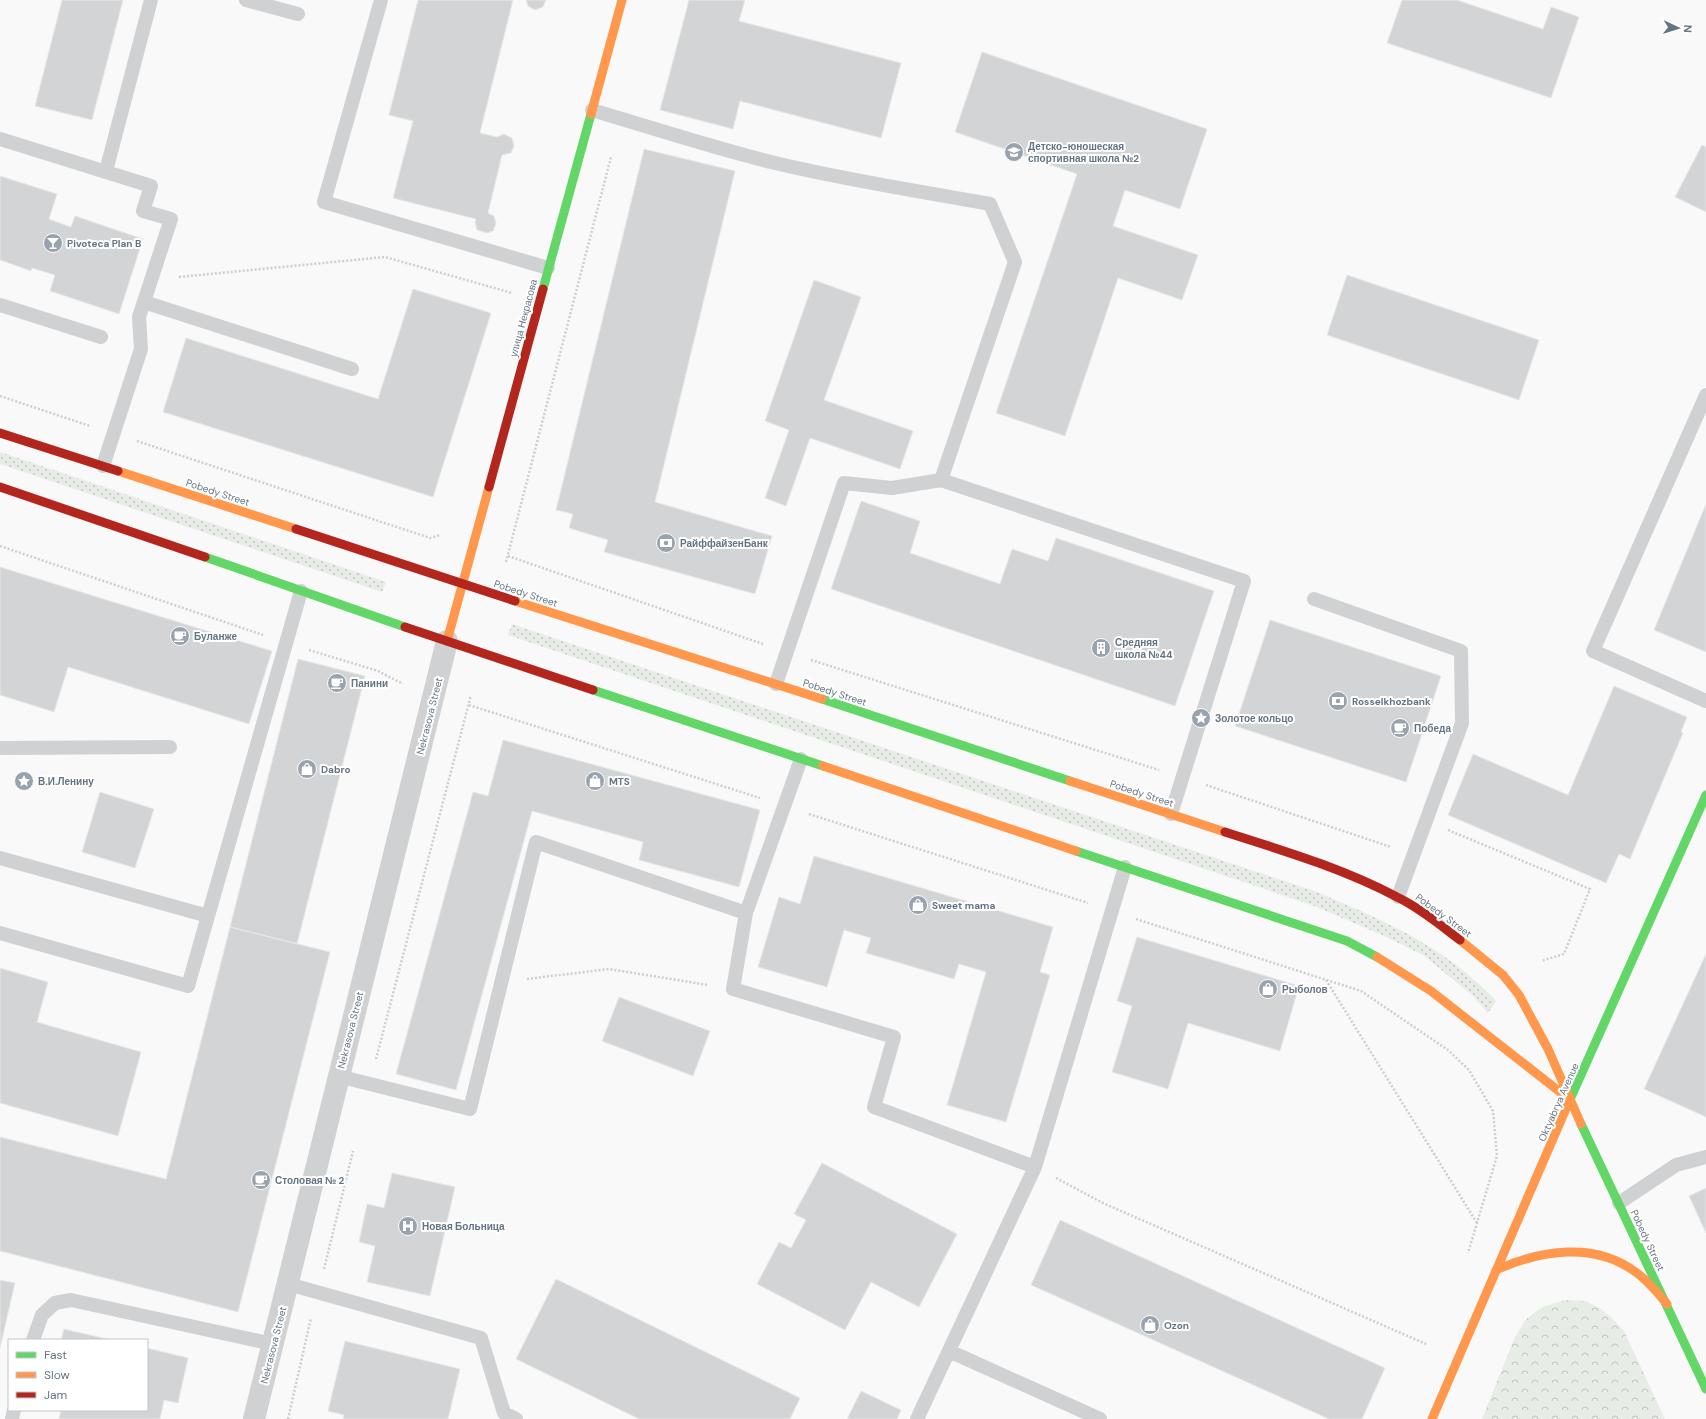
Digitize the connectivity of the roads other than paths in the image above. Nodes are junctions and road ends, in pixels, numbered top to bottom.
1 (151, 0) edge
2 (246, 0) edge
3 (381, 0) edge
4 (622, 0) edge
5 (298, 14) dead end
6 (592, 110) junction
7 (0, 139) edge
8 (106, 171) junction
9 (548, 268) junction
10 (144, 302) junction
11 (0, 304) edge
12 (101, 337) dead end
13 (352, 369) dead end
14 (1706, 395) edge
15 (0, 433) edge
16 (103, 466) junction
17 (941, 480) junction
18 (0, 487) edge
19 (462, 583) junction
20 (301, 591) junction
21 (1314, 599) dead end
22 (447, 641) junction
23 (776, 684) junction
24 (1706, 702) edge
25 (0, 748) edge
26 (170, 748) dead end
27 (801, 759) junction
28 (1706, 795) edge
29 (1171, 814) junction
30 (0, 858) edge
31 (1125, 867) junction
32 (1398, 897) junction
33 (746, 913) junction
34 (208, 916) junction
35 (0, 933) edge
36 (338, 1076) junction
37 (1570, 1100) junction
38 (1706, 1158) edge
39 (1035, 1167) junction
40 (1619, 1203) junction
41 (1496, 1270) junction
42 (288, 1284) junction
43 (1667, 1304) junction
44 (33, 1339) edge
45 (273, 1344) junction
46 (949, 1351) junction
47 (1706, 1390) edge
48 (254, 1419) edge
49 (516, 1419) edge
50 (917, 1419) edge
51 (1100, 1419) edge
52 (1432, 1419) edge

1 - 8 lane
2 - 5 lane
3 - 9 lane
4 - 6 main road, улица Некрасова
6 - 9 main road, улица Некрасова
6 - 17 lane
7 - 8 lane
8 - 10 lane
9 - 19 main road, улица Некрасова
10 - 13 lane
10 - 16 lane
11 - 12 lane
14 - 24 lane
15 - 16 main road, Pobedy Street
16 - 19 main road, Pobedy Street
17 - 23 lane
17 - 29 lane
18 - 20 main road, Pobedy Street
19 - 22 main road, улица Некрасова
19 - 23 main road, Pobedy Street
20 - 22 main road, Pobedy Street
20 - 34 lane
21 - 32 lane
22 - 27 main road, Pobedy Street
22 - 36 street, Nekrasova Street
23 - 29 main road, Pobedy Street
25 - 26 lane
27 - 31 main road, Pobedy Street
27 - 33 lane
28 - 37 main road, Oktyabrya Avenue
29 - 32 main road, Pobedy Street
30 - 34 lane
31 - 37 main road, Pobedy Street
31 - 39 lane
32 - 37 main road, Pobedy Street
33 - 36 lane
33 - 39 lane
34 - 35 lane
36 - 42 street, Nekrasova Street
37 - 40 main road, Pobedy Street
37 - 41 main road, Oktyabrya Avenue
38 - 40 lane
39 - 46 lane
40 - 43 main road, Pobedy Street
41 - 43 main road
41 - 52 main road, Oktyabrya Avenue
42 - 45 street, Nekrasova Street
42 - 49 lane
43 - 47 main road, Pobedy Street
44 - 45 lane
45 - 48 street, Nekrasova Street
46 - 50 lane
46 - 51 lane

